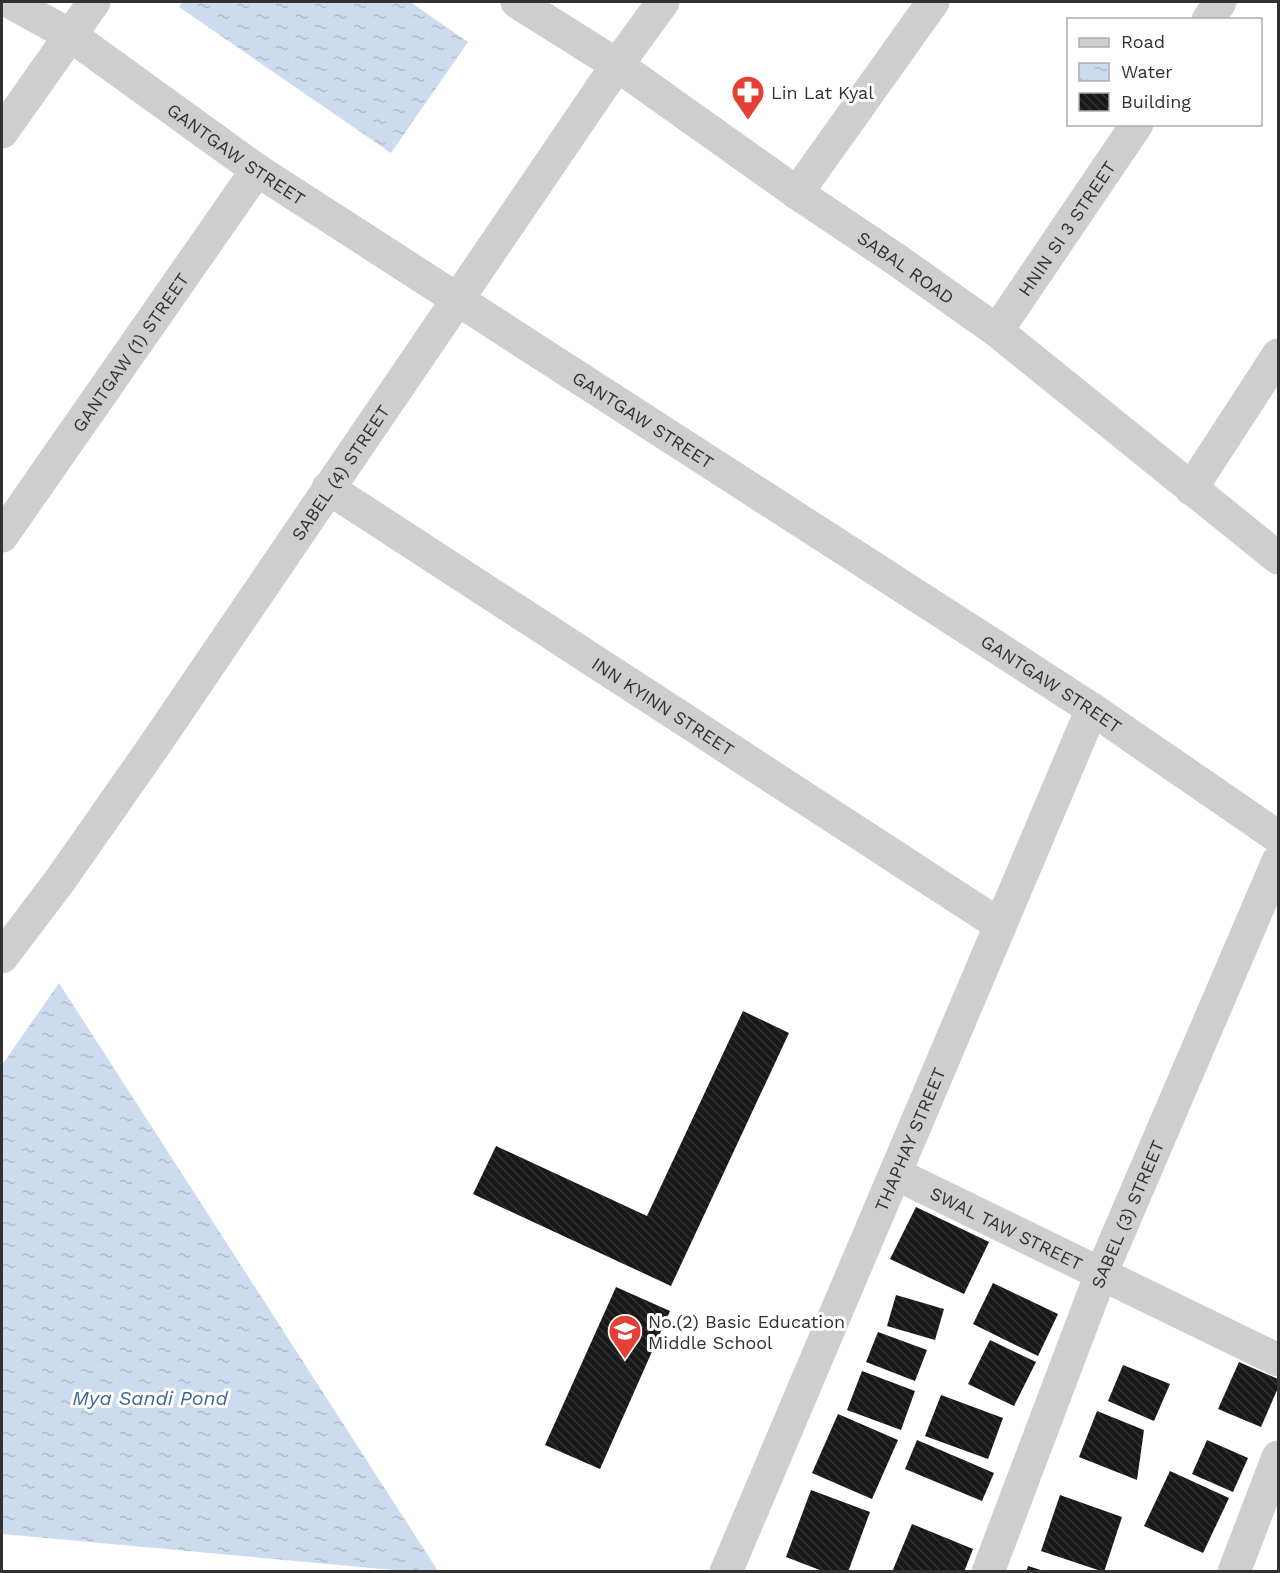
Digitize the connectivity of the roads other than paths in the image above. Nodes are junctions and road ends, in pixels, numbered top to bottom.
1 (10, 2) edge
2 (94, 2) edge
3 (517, 2) edge
4 (663, 2) edge
5 (933, 2) edge
6 (1220, 2) edge
7 (1209, 18) edge
8 (70, 35) junction
9 (617, 65) junction
10 (1136, 126) edge
11 (2, 132) edge
12 (257, 170) junction
13 (797, 193) junction
14 (459, 300) junction
15 (997, 331) junction
16 (1278, 355) edge
17 (328, 489) junction
18 (1191, 489) junction
19 (2, 536) edge
20 (1278, 558) edge
21 (1092, 709) junction
22 (1278, 837) edge
23 (1278, 861) edge
24 (1000, 925) junction
25 (2, 957) edge
26 (896, 1174) junction
27 (1101, 1274) junction
28 (1278, 1360) edge
29 (1278, 1457) edge
30 (726, 1572) edge
31 (987, 1572) edge
32 (1234, 1572) edge

1 - 8 street, GANTGAW STREET
2 - 8 street
3 - 9 street, SABAL ROAD
4 - 9 street, SABEL (4) STREET
5 - 13 street
6 - 7 street
8 - 11 street
8 - 12 street, GANTGAW STREET
9 - 13 street, SABAL ROAD
9 - 14 street, SABEL (4) STREET
10 - 15 street, HNIN SI 3 STREET
12 - 14 street, GANTGAW STREET
12 - 19 street, GANTGAW (1) STREET
13 - 15 street, SABAL ROAD
14 - 17 street, SABEL (4) STREET
14 - 21 street, GANTGAW STREET
15 - 18 street, SABAL ROAD
16 - 18 street
17 - 24 street, INN KYINN STREET
17 - 25 street, SABEL (4) STREET
18 - 20 street, SABAL ROAD
21 - 22 street, GANTGAW STREET
21 - 24 street, THAPHAY STREET
23 - 27 street, SABEL (3) STREET
24 - 26 street, THAPHAY STREET
26 - 27 street, SWAL TAW STREET
26 - 30 street, THAPHAY STREET
27 - 28 street, SWAL TAW STREET
27 - 31 street, SABEL (3) STREET
29 - 32 street

